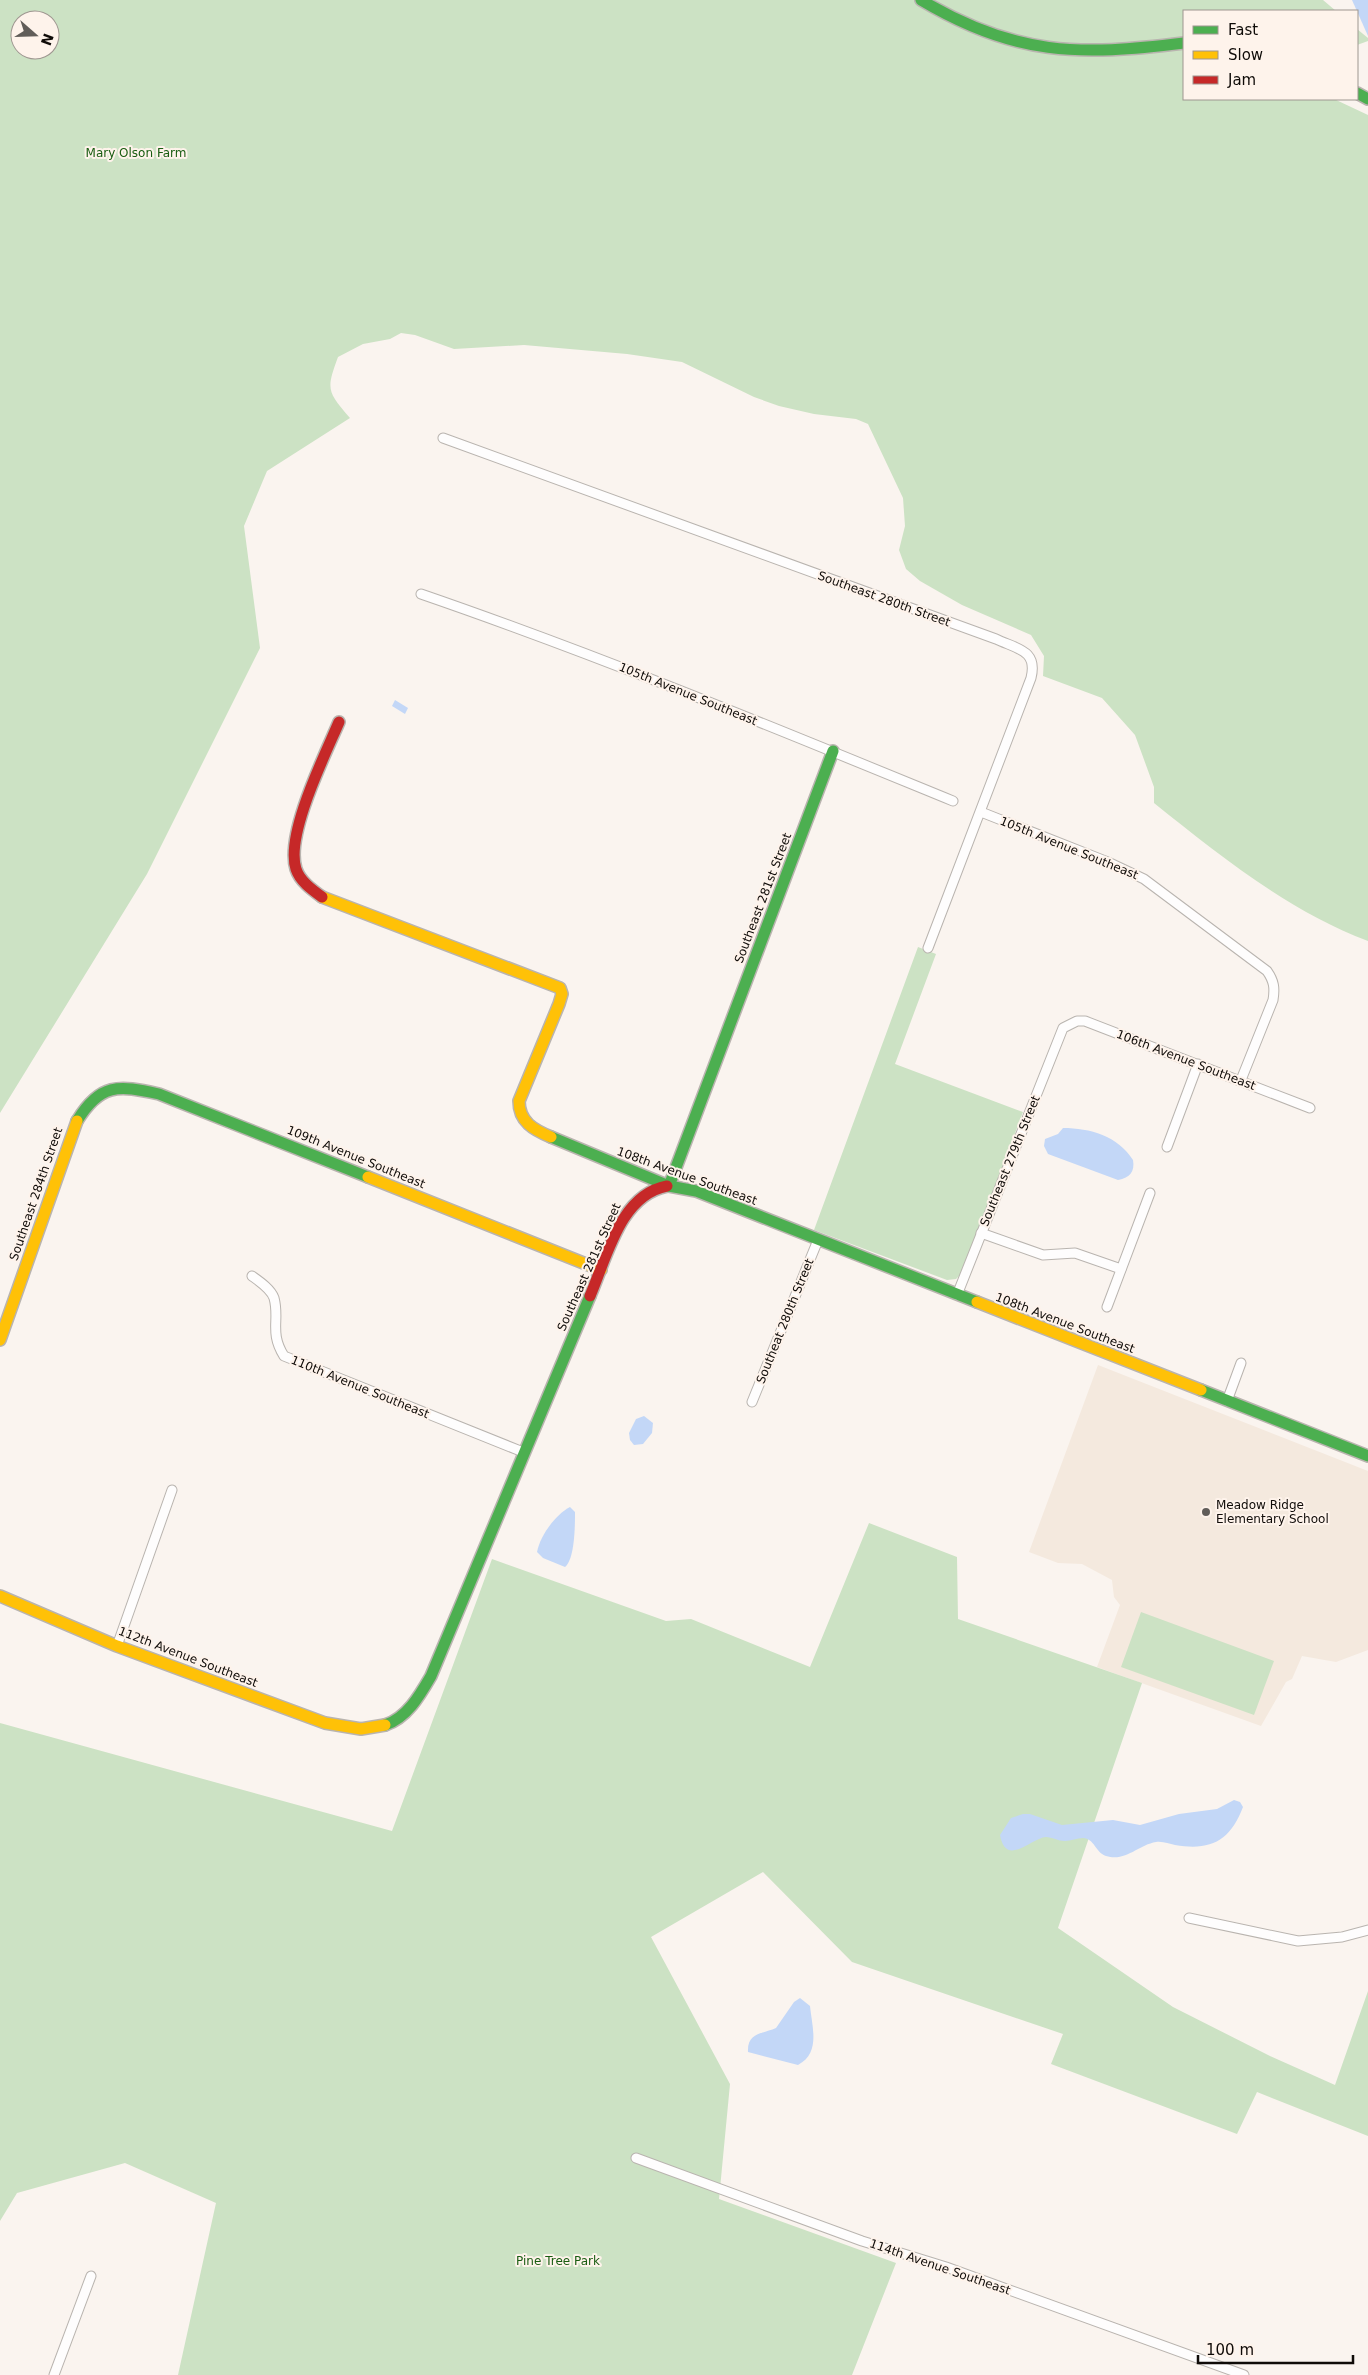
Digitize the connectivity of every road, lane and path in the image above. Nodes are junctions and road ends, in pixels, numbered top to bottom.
1 (921, 0) edge
2 (1183, 43) edge
3 (443, 438) dead end
4 (421, 594) dead end
5 (339, 722) dead end
6 (833, 752) junction
7 (953, 801) dead end
8 (981, 812) junction
9 (928, 948) dead end
10 (1063, 1028) joint
11 (1198, 1064) junction
12 (1241, 1080) junction
13 (99, 1092) joint
14 (1310, 1108) dead end
15 (1167, 1147) dead end
16 (669, 1186) junction
17 (1150, 1192) dead end
18 (981, 1234) junction
19 (818, 1240) junction
20 (1121, 1269) junction
21 (601, 1270) junction
22 (252, 1276) dead end
23 (957, 1295) junction
24 (1106, 1307) dead end
25 (0, 1340) edge
26 (1241, 1363) dead end
27 (1227, 1401) junction
28 (752, 1402) dead end
29 (523, 1452) junction
30 (1368, 1456) edge
31 (172, 1490) dead end
32 (0, 1596) edge
33 (117, 1646) junction
34 (371, 1729) joint
35 (1189, 1918) dead end
36 (1368, 1930) edge
37 (636, 2158) dead end
38 (91, 2276) dead end
39 (54, 2375) edge
40 (1244, 2375) edge

1 - 2 street
3 - 8 street, Southeast 280th Street
4 - 6 street, 105th Avenue Southeast
5 - 16 street, 108th Avenue Southeast
6 - 7 street, 105th Avenue Southeast
6 - 16 street, Southeast 281st Street
8 - 9 street, Southeast 280th Street
8 - 12 street, 105th Avenue Southeast
10 - 11 street, 106th Avenue Southeast
10 - 18 street, Southeast 279th Street
11 - 12 street, 106th Avenue Southeast
11 - 15 street
12 - 14 street, 106th Avenue Southeast
13 - 21 street, 109th Avenue Southeast
13 - 25 street, Southeast 284th Street
16 - 19 street, 108th Avenue Southeast
16 - 21 street, Southeast 281st Street
17 - 20 street
18 - 20 street
18 - 23 street, Southeast 279th Street
19 - 23 street, 108th Avenue Southeast
19 - 28 street, Southeat 280th Street
20 - 24 street
21 - 29 street, Southeast 281st Street
22 - 29 street, 110th Avenue Southeast
23 - 27 street, 108th Avenue Southeast
26 - 27 street
27 - 30 street, 108th Avenue Southeast
29 - 34 street, Southeast 281st Street
31 - 33 street
32 - 33 street, 112th Avenue Southeast
33 - 34 street, 112th Avenue Southeast
35 - 36 street
37 - 40 street, 114th Avenue Southeast
38 - 39 street

